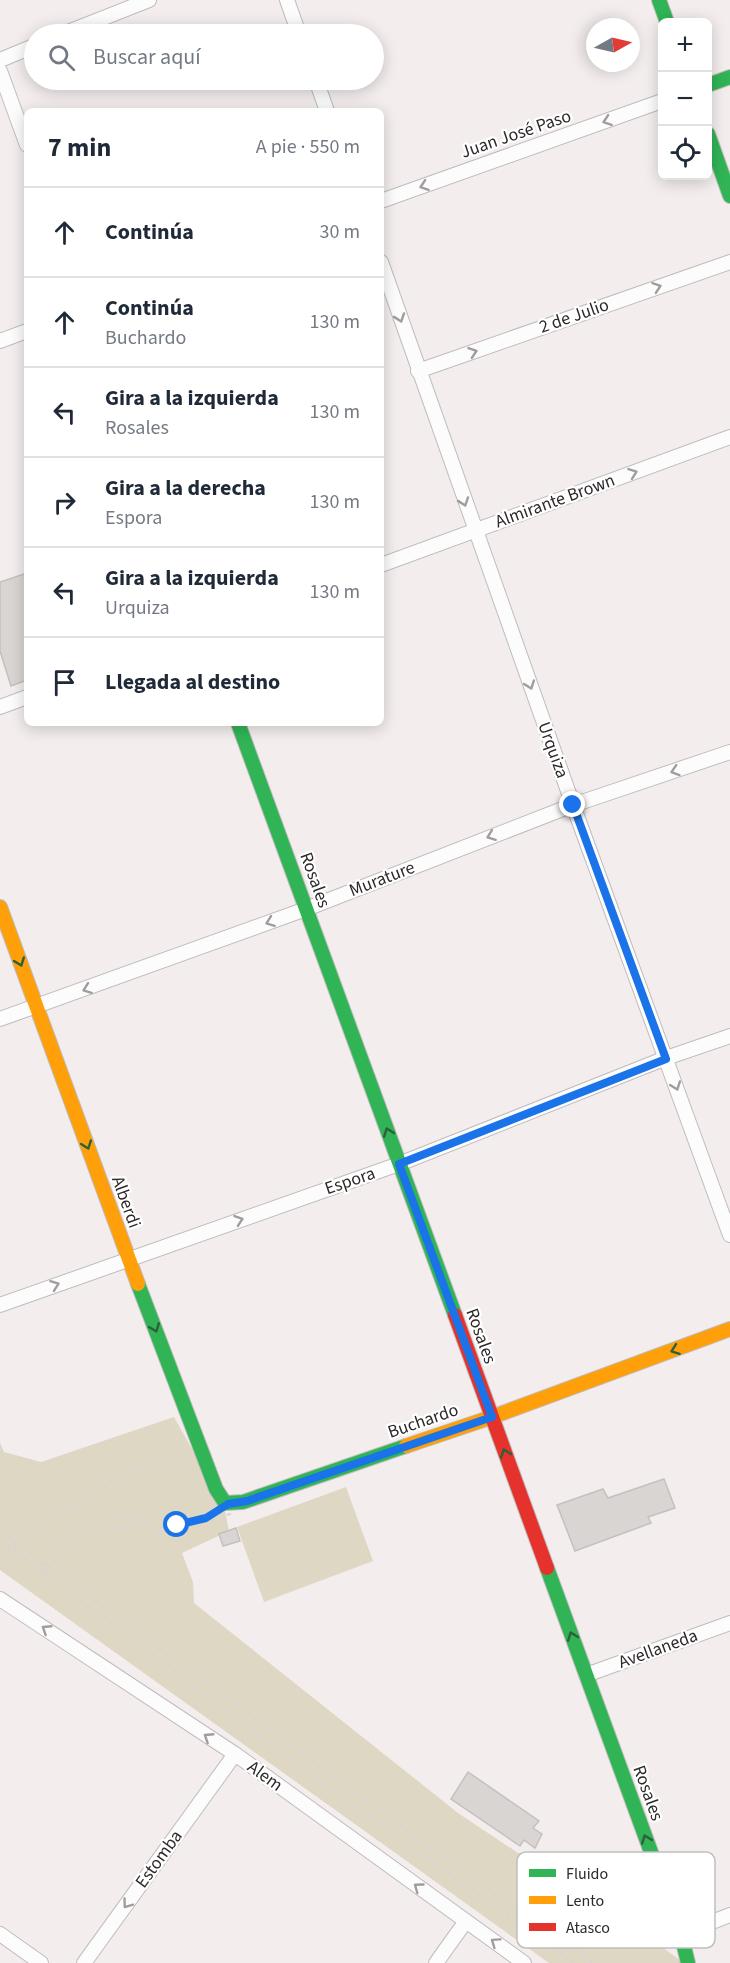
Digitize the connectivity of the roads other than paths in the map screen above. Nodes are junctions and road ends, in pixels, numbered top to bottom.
1 (149, 0) edge
2 (287, 0) edge
3 (659, 0) edge
4 (666, 18) edge
5 (88, 24) edge
6 (295, 24) edge
7 (24, 50) edge
8 (0, 60) edge
9 (0, 71) edge
10 (730, 77) edge
11 (712, 84) edge
12 (320, 90) edge
13 (658, 103) edge
14 (326, 108) edge
15 (24, 137) edge
16 (712, 145) edge
17 (730, 196) edge
18 (384, 200) edge
19 (730, 262) edge
20 (384, 271) edge
21 (24, 332) edge
22 (0, 341) edge
23 (418, 371) junction
24 (730, 437) edge
25 (475, 531) junction
26 (384, 564) edge
27 (24, 698) edge
28 (0, 707) edge
29 (239, 726) edge
30 (730, 752) edge
31 (573, 805) junction
32 (0, 907) edge
33 (306, 909) junction
34 (36, 1007) junction
35 (0, 1019) edge
36 (730, 1036) edge
37 (666, 1059) junction
38 (399, 1164) junction
39 (730, 1235) edge
40 (128, 1259) junction
41 (0, 1305) edge
42 (730, 1329) edge
43 (492, 1417) junction
44 (228, 1504) joint
45 (0, 1599) edge
46 (730, 1623) edge
47 (586, 1675) junction
48 (235, 1754) junction
49 (651, 1852) edge
50 (730, 1916) edge
51 (466, 1921) junction
52 (715, 1922) edge
53 (0, 1934) edge
54 (684, 1948) edge
55 (41, 1963) edge
56 (84, 1963) edge
57 (436, 1963) edge
58 (524, 1963) edge
59 (688, 1963) edge

1 - 5 street
2 - 6 street
3 - 4 street
7 - 8 street
9 - 15 street
10 - 11 street
12 - 14 street
13 -> 18 street, Juan José Paso
16 - 17 street
23 -> 19 street, 2 de Julio
20 -> 23 street, Urquiza
21 - 22 street
23 -> 25 street, Urquiza
25 -> 24 street, Almirante Brown
25 - 26 street, Almirante Brown
25 -> 31 street, Urquiza
27 - 28 street
29 - 33 street, Rosales
30 -> 31 street, Murature
31 -> 33 street, Murature
31 - 37 street, Urquiza
32 -> 34 street, Alberdi
33 -> 34 street, Murature
38 -> 33 street, Rosales
34 - 35 street, Murature
34 -> 40 street, Alberdi
36 - 37 street, Espora
37 - 38 street, Espora
37 -> 39 street, Urquiza
40 -> 38 street, Espora
38 - 43 street, Rosales
41 -> 40 street, Espora
40 -> 44 street, Alberdi
42 -> 43 street, Buchardo
43 - 44 street, Buchardo
47 -> 43 street, Rosales
48 -> 45 street, Alem
46 - 47 street, Avellaneda
49 -> 47 street, Rosales
51 -> 48 street, Alem
48 -> 56 street, Estomba
50 - 52 street
51 - 57 street
58 -> 51 street, Alem
53 - 55 street
54 - 59 street, Rosales

